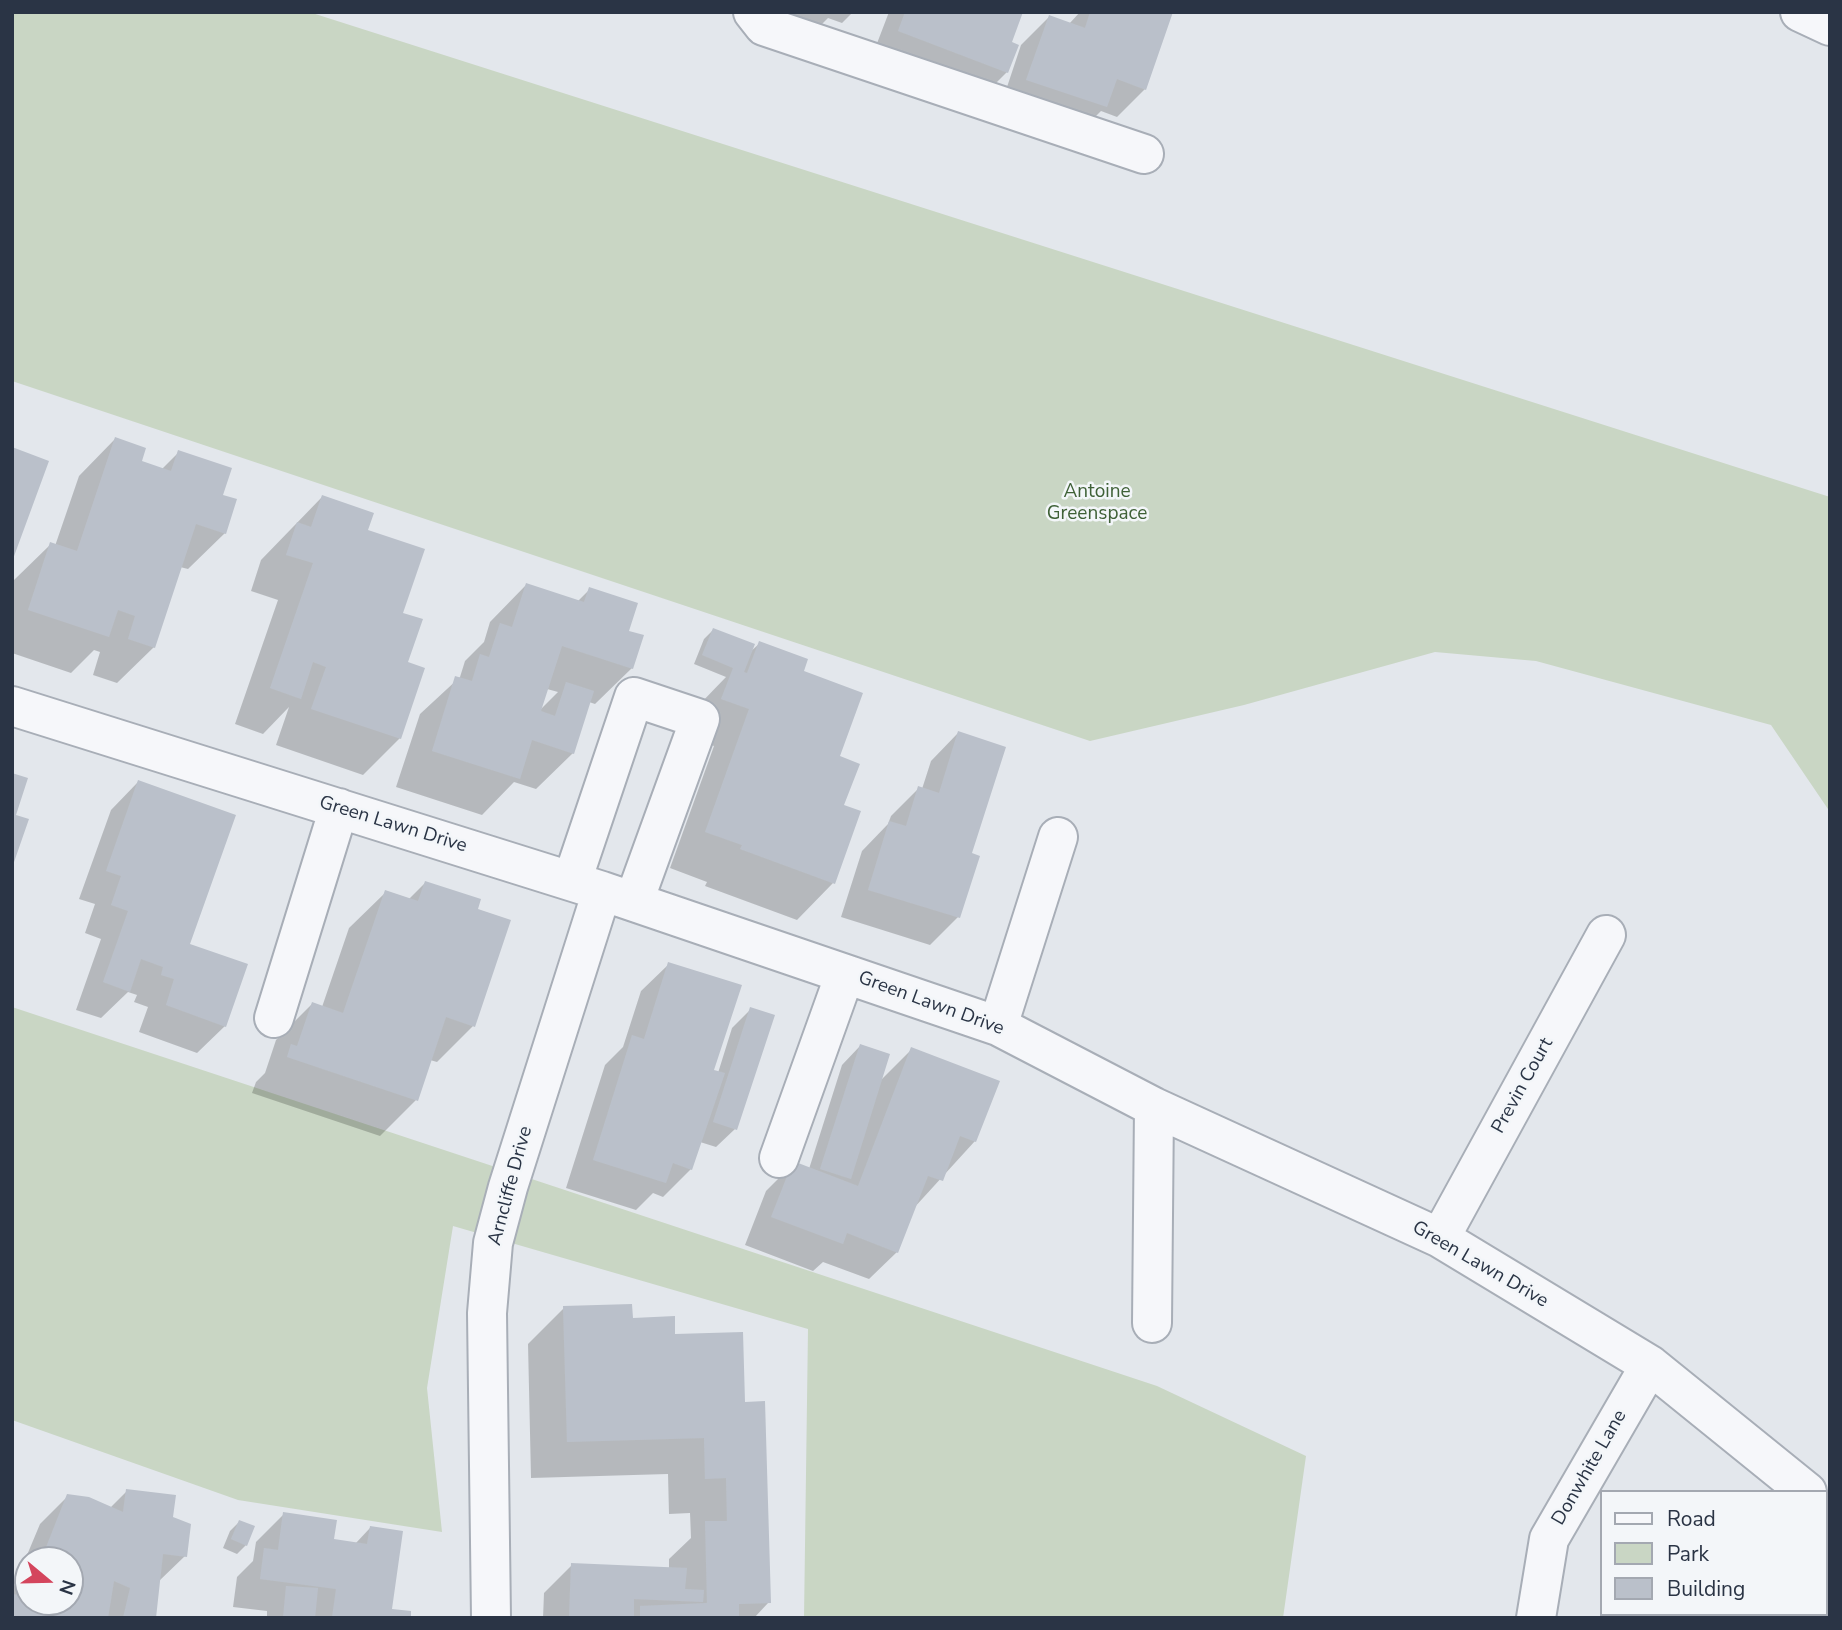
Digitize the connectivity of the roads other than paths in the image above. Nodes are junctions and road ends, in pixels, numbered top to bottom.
1 (753, 12) edge
2 (1800, 12) edge
3 (1830, 26) edge
4 (1144, 155) dead end
5 (12, 706) edge
6 (340, 808) junction
7 (1058, 837) dead end
8 (603, 891) junction
9 (1606, 934) dead end
10 (845, 974) junction
11 (274, 1018) dead end
12 (998, 1026) junction
13 (1154, 1107) junction
14 (779, 1158) dead end
15 (1440, 1238) junction
16 (1152, 1323) dead end
17 (1650, 1365) junction
18 (1805, 1490) edge
19 (491, 1618) edge
20 (1536, 1618) edge

1 - 4 street
2 - 3 street
5 - 6 street, Green Lawn Drive
6 - 8 street, Green Lawn Drive
6 - 11 street
7 - 12 street
8 - 10 street, Green Lawn Drive
8 - 19 street, Arncliffe Drive
9 - 15 street, Previn Court
10 - 12 street, Green Lawn Drive
10 - 14 street
12 - 13 street, Green Lawn Drive
13 - 15 street, Green Lawn Drive
13 - 16 street
15 - 17 street, Green Lawn Drive
17 - 18 street, Green Lawn Drive
17 - 20 street, Donwhite Lane

